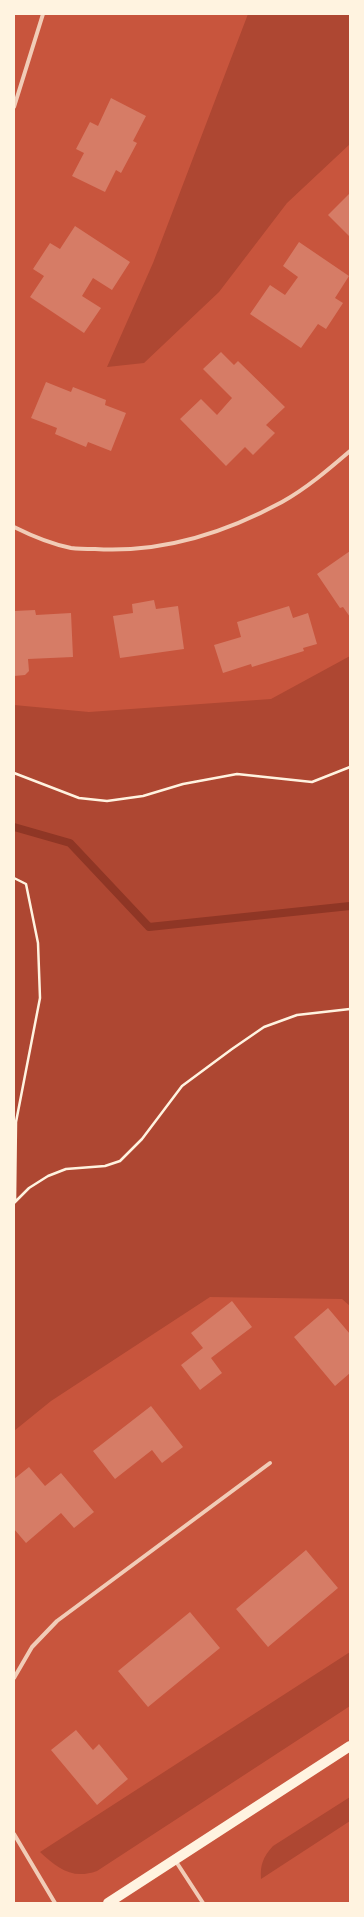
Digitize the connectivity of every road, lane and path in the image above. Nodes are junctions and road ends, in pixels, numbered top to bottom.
1 (43, 14) edge
2 (14, 107) edge
3 (350, 451) edge
4 (14, 527) edge
5 (350, 768) edge
6 (14, 773) edge
7 (14, 878) edge
8 (350, 1009) edge
9 (14, 1202) edge
10 (270, 1463) dead end
11 (14, 1678) edge
12 (350, 1746) edge
13 (14, 1834) edge
14 (175, 1860) junction
15 (55, 1903) edge
16 (108, 1903) edge
17 (203, 1903) edge

1 - 2 street
3 - 4 street
5 - 6 path
7 - 9 path
8 - 9 path
10 - 11 street
12 - 14 main road
13 - 15 street
14 - 16 main road
14 - 17 street

